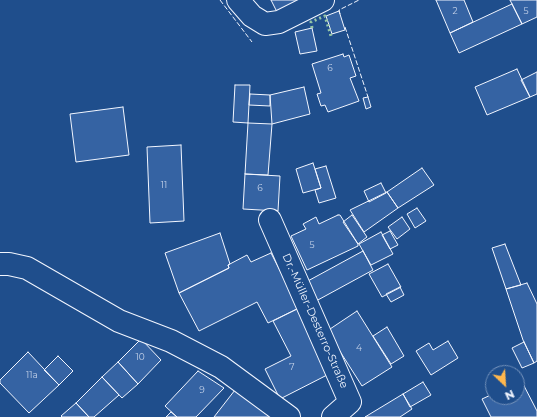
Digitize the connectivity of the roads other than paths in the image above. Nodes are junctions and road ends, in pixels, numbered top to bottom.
1 (238, 0) edge
2 (323, 0) edge
3 (270, 220) dead end
4 (0, 264) edge
5 (289, 417) edge
6 (333, 417) edge

1 - 2 street
3 - 6 street, Dr.-Müller-Desterro-Straße
4 - 5 street

